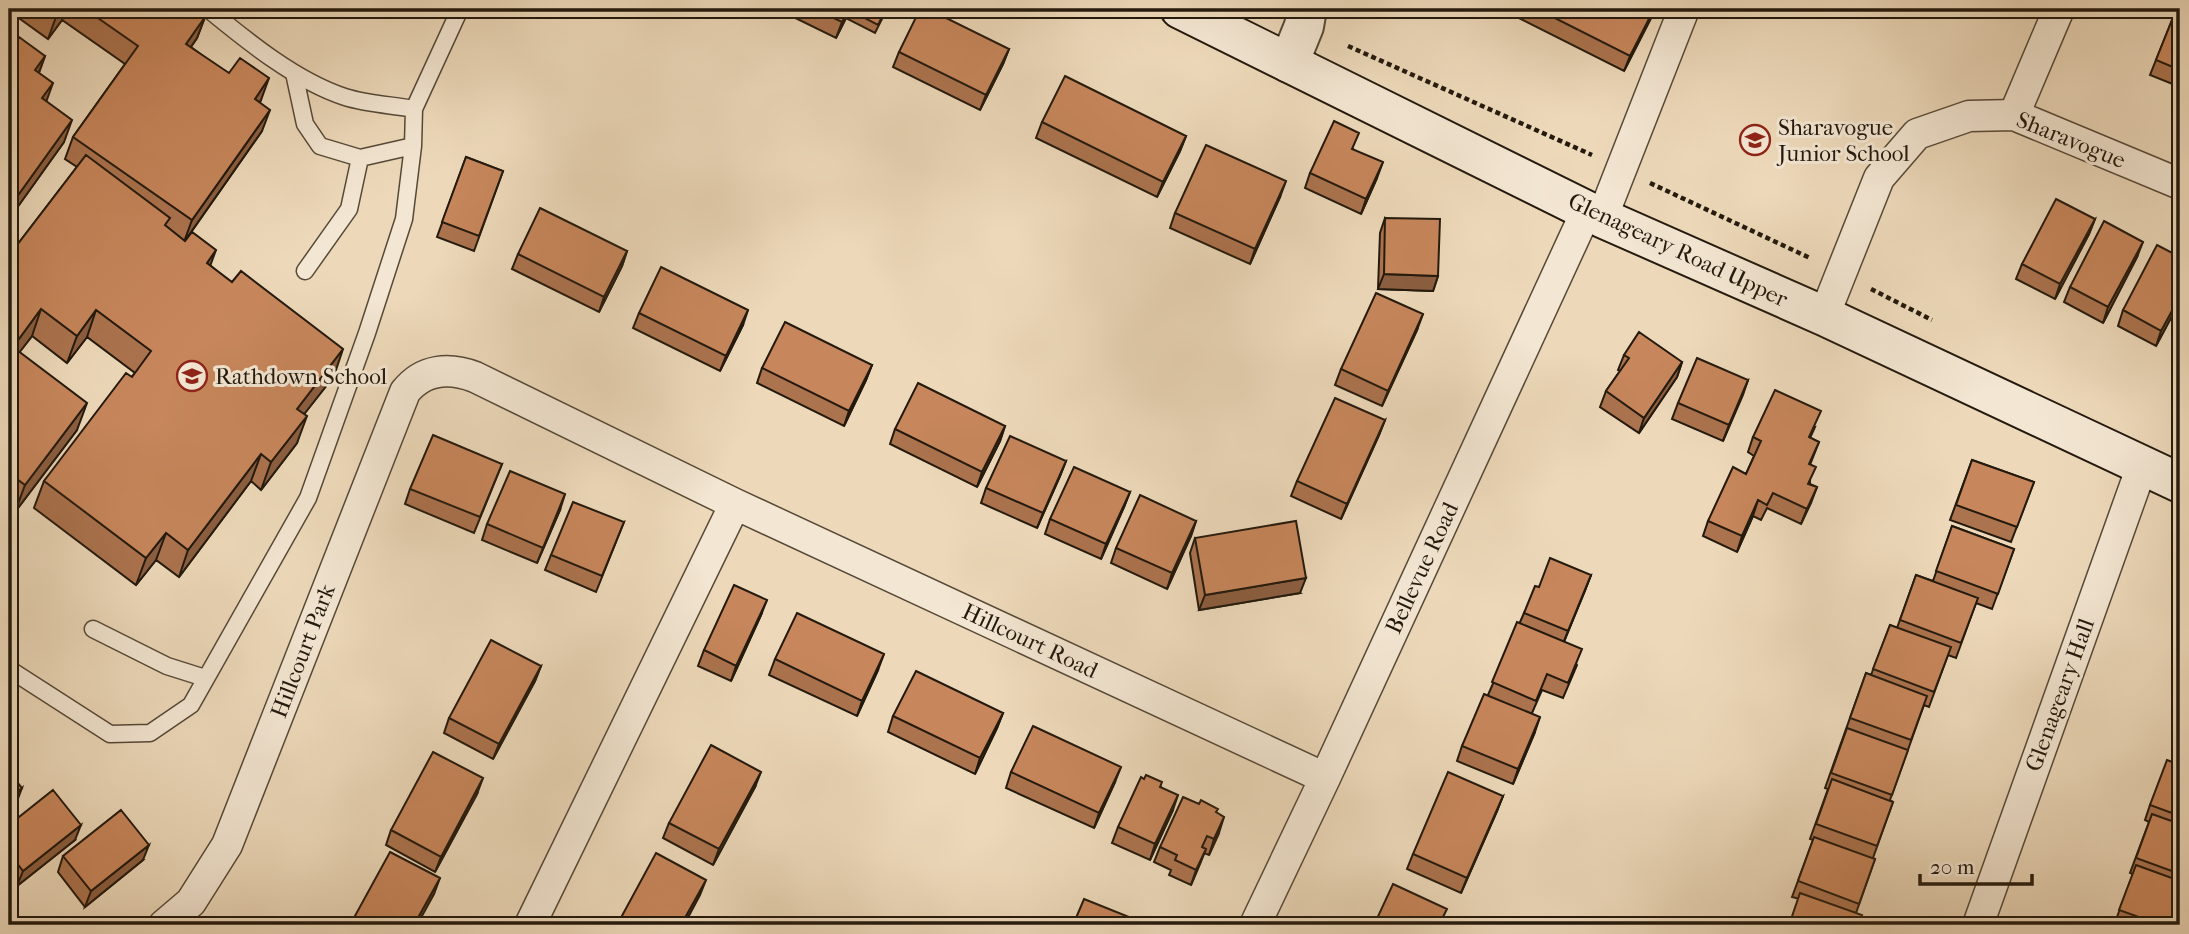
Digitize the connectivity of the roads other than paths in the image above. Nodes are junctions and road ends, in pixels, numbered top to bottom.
1 (208, 9) edge
2 (460, 9) edge
3 (1180, 9) edge
4 (1684, 9) edge
5 (2059, 9) edge
6 (1305, 17) edge
7 (1289, 63) junction
8 (295, 73) junction
9 (414, 109) junction
10 (2014, 115) junction
11 (413, 146) junction
12 (360, 158) junction
13 (2180, 184) edge
14 (1595, 214) junction
15 (305, 271) dead end
16 (1824, 316) junction
17 (431, 373) joint
18 (2142, 466) junction
19 (2180, 483) edge
20 (735, 504) junction
21 (93, 629) dead end
22 (9, 669) edge
23 (205, 678) junction
24 (1325, 778) junction
25 (164, 925) edge
26 (530, 925) edge
27 (1255, 925) edge
28 (1978, 925) edge

1 - 8 lane
2 - 9 lane
3 - 7 main road, Glenageary Road Upper
4 - 14 street, Bellevue Road
5 - 10 street
6 - 7 main road
7 - 14 main road, Glenageary Road Upper
8 - 9 lane
8 - 12 lane
9 - 11 lane
10 - 13 street, Sharavogue
10 - 16 street, Sharavogue
11 - 12 lane
11 - 23 lane
12 - 15 lane
14 - 16 main road, Glenageary Road Upper
14 - 24 street, Bellevue Road
16 - 18 main road, Glenageary Road Upper
17 - 20 street, Hillcourt Road
17 - 25 street, Hillcourt Park
18 - 19 main road, Glenageary Road Upper
18 - 28 street, Glenageary Hall
20 - 24 street, Hillcourt Road
20 - 26 street
21 - 23 lane
22 - 23 lane
24 - 27 street, Bellevue Road

